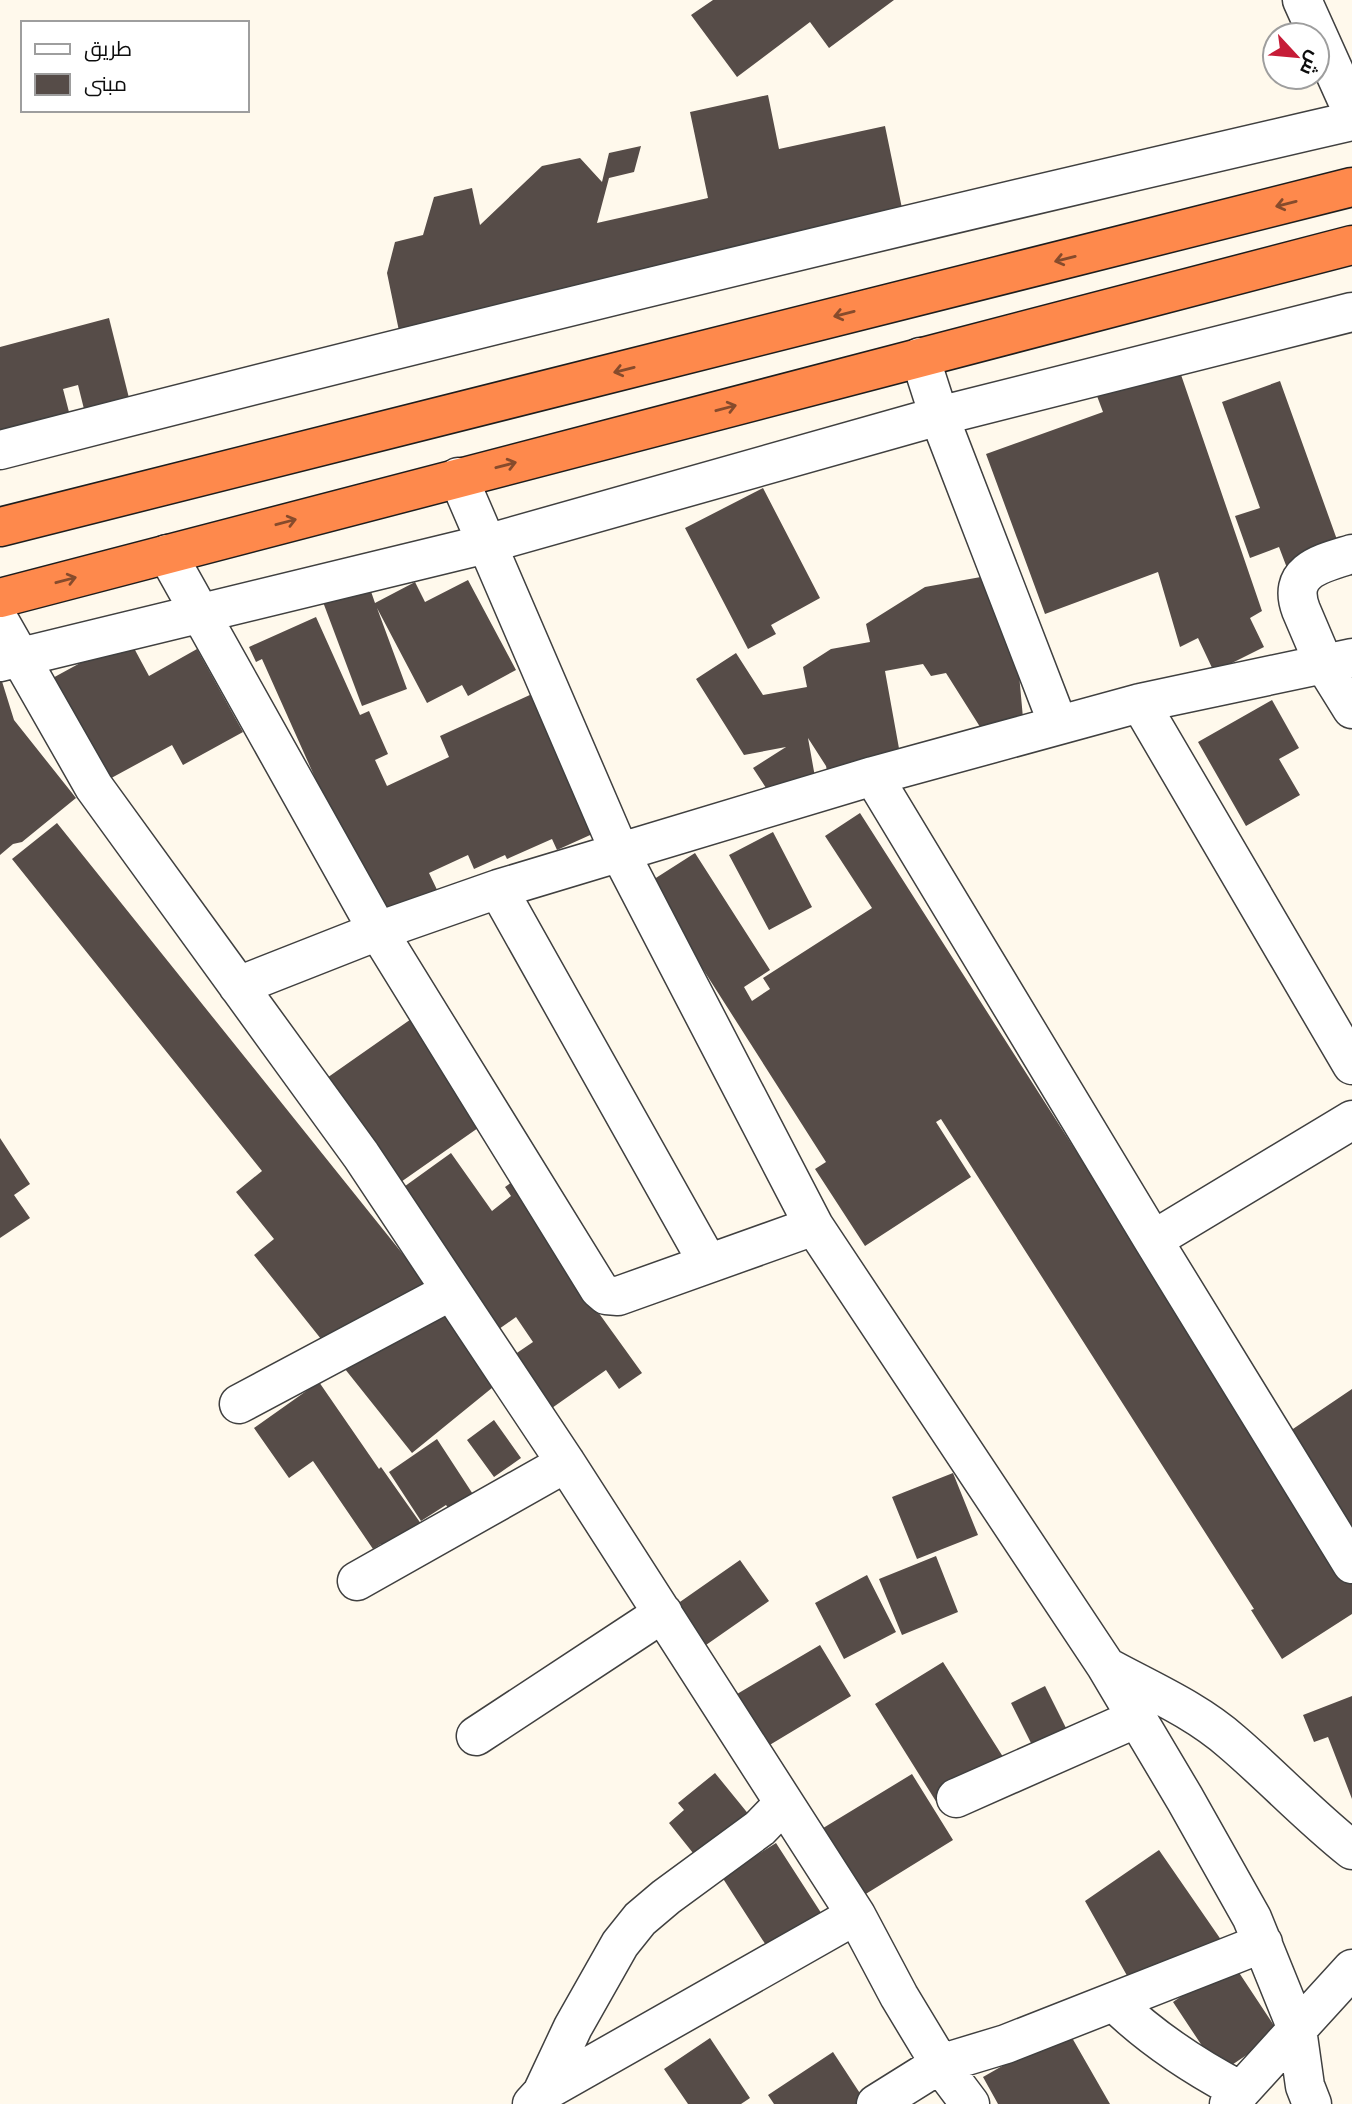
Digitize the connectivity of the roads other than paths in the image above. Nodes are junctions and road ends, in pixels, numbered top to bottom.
1 (1302, 0) edge
2 (1352, 111) edge
3 (1352, 121) edge
4 (1352, 187) edge
5 (1352, 245) edge
6 (1352, 312) edge
7 (920, 357) junction
8 (939, 416) junction
9 (0, 450) edge
10 (458, 478) junction
11 (0, 527) edge
12 (486, 544) junction
13 (167, 554) junction
14 (1352, 554) edge
15 (0, 598) edge
16 (202, 614) junction
17 (0, 622) edge
18 (10, 659) edge
19 (1338, 661) edge
20 (1140, 703) junction
21 (1352, 709) edge
22 (1058, 724) junction
23 (873, 776) junction
24 (620, 853) junction
25 (498, 889) junction
26 (378, 931) junction
27 (239, 986) junction
28 (1352, 1065) edge
29 (1352, 1120) edge
30 (814, 1226) junction
31 (1153, 1240) junction
32 (708, 1263) junction
33 (451, 1291) junction
34 (239, 1404) dead end
35 (566, 1463) junction
36 (1352, 1564) edge
37 (357, 1581) dead end
38 (663, 1613) junction
39 (1106, 1666) junction
40 (1137, 1718) junction
41 (476, 1736) dead end
42 (956, 1798) dead end
43 (784, 1804) junction
44 (1352, 1850) edge
45 (856, 1915) junction
46 (1263, 1943) junction
47 (1352, 1969) edge
48 (1114, 2002) junction
49 (1297, 2029) junction
50 (940, 2064) junction
51 (1235, 2097) edge
52 (541, 2100) edge
53 (876, 2104) edge
54 (970, 2104) edge
55 (1312, 2104) edge

1 - 2 street
3 - 9 street
4 -> 11 highway
5 - 7 highway
6 - 8 street
7 - 8 street
10 -> 7 highway
8 - 12 street
8 - 22 street
10 - 12 street
13 -> 10 highway
12 - 16 street
12 - 24 street
15 -> 13 highway
13 - 16 street
14 - 19 street
16 - 18 street
16 - 26 street
17 - 18 street
18 - 27 street
19 - 20 street
19 - 21 street
20 - 22 street
20 - 28 street
22 - 23 street
23 - 24 street
23 - 31 street
24 - 25 street
24 - 30 street
25 - 26 street
25 - 32 street
26 - 27 street
26 - 32 street
27 - 33 street
29 - 31 street
30 - 32 street
30 - 39 street
31 - 36 street
33 - 34 street
33 - 35 street
35 - 37 street
35 - 38 street
38 - 41 street
38 - 43 street
39 - 40 street
39 - 44 street
40 - 42 street
40 - 46 street
43 - 45 street
43 - 52 street
45 - 50 street
45 - 52 street
46 - 48 street
46 - 49 street
47 - 49 street
48 - 50 street
48 - 51 street
49 - 51 street
49 - 55 street
50 - 53 street
50 - 54 street

